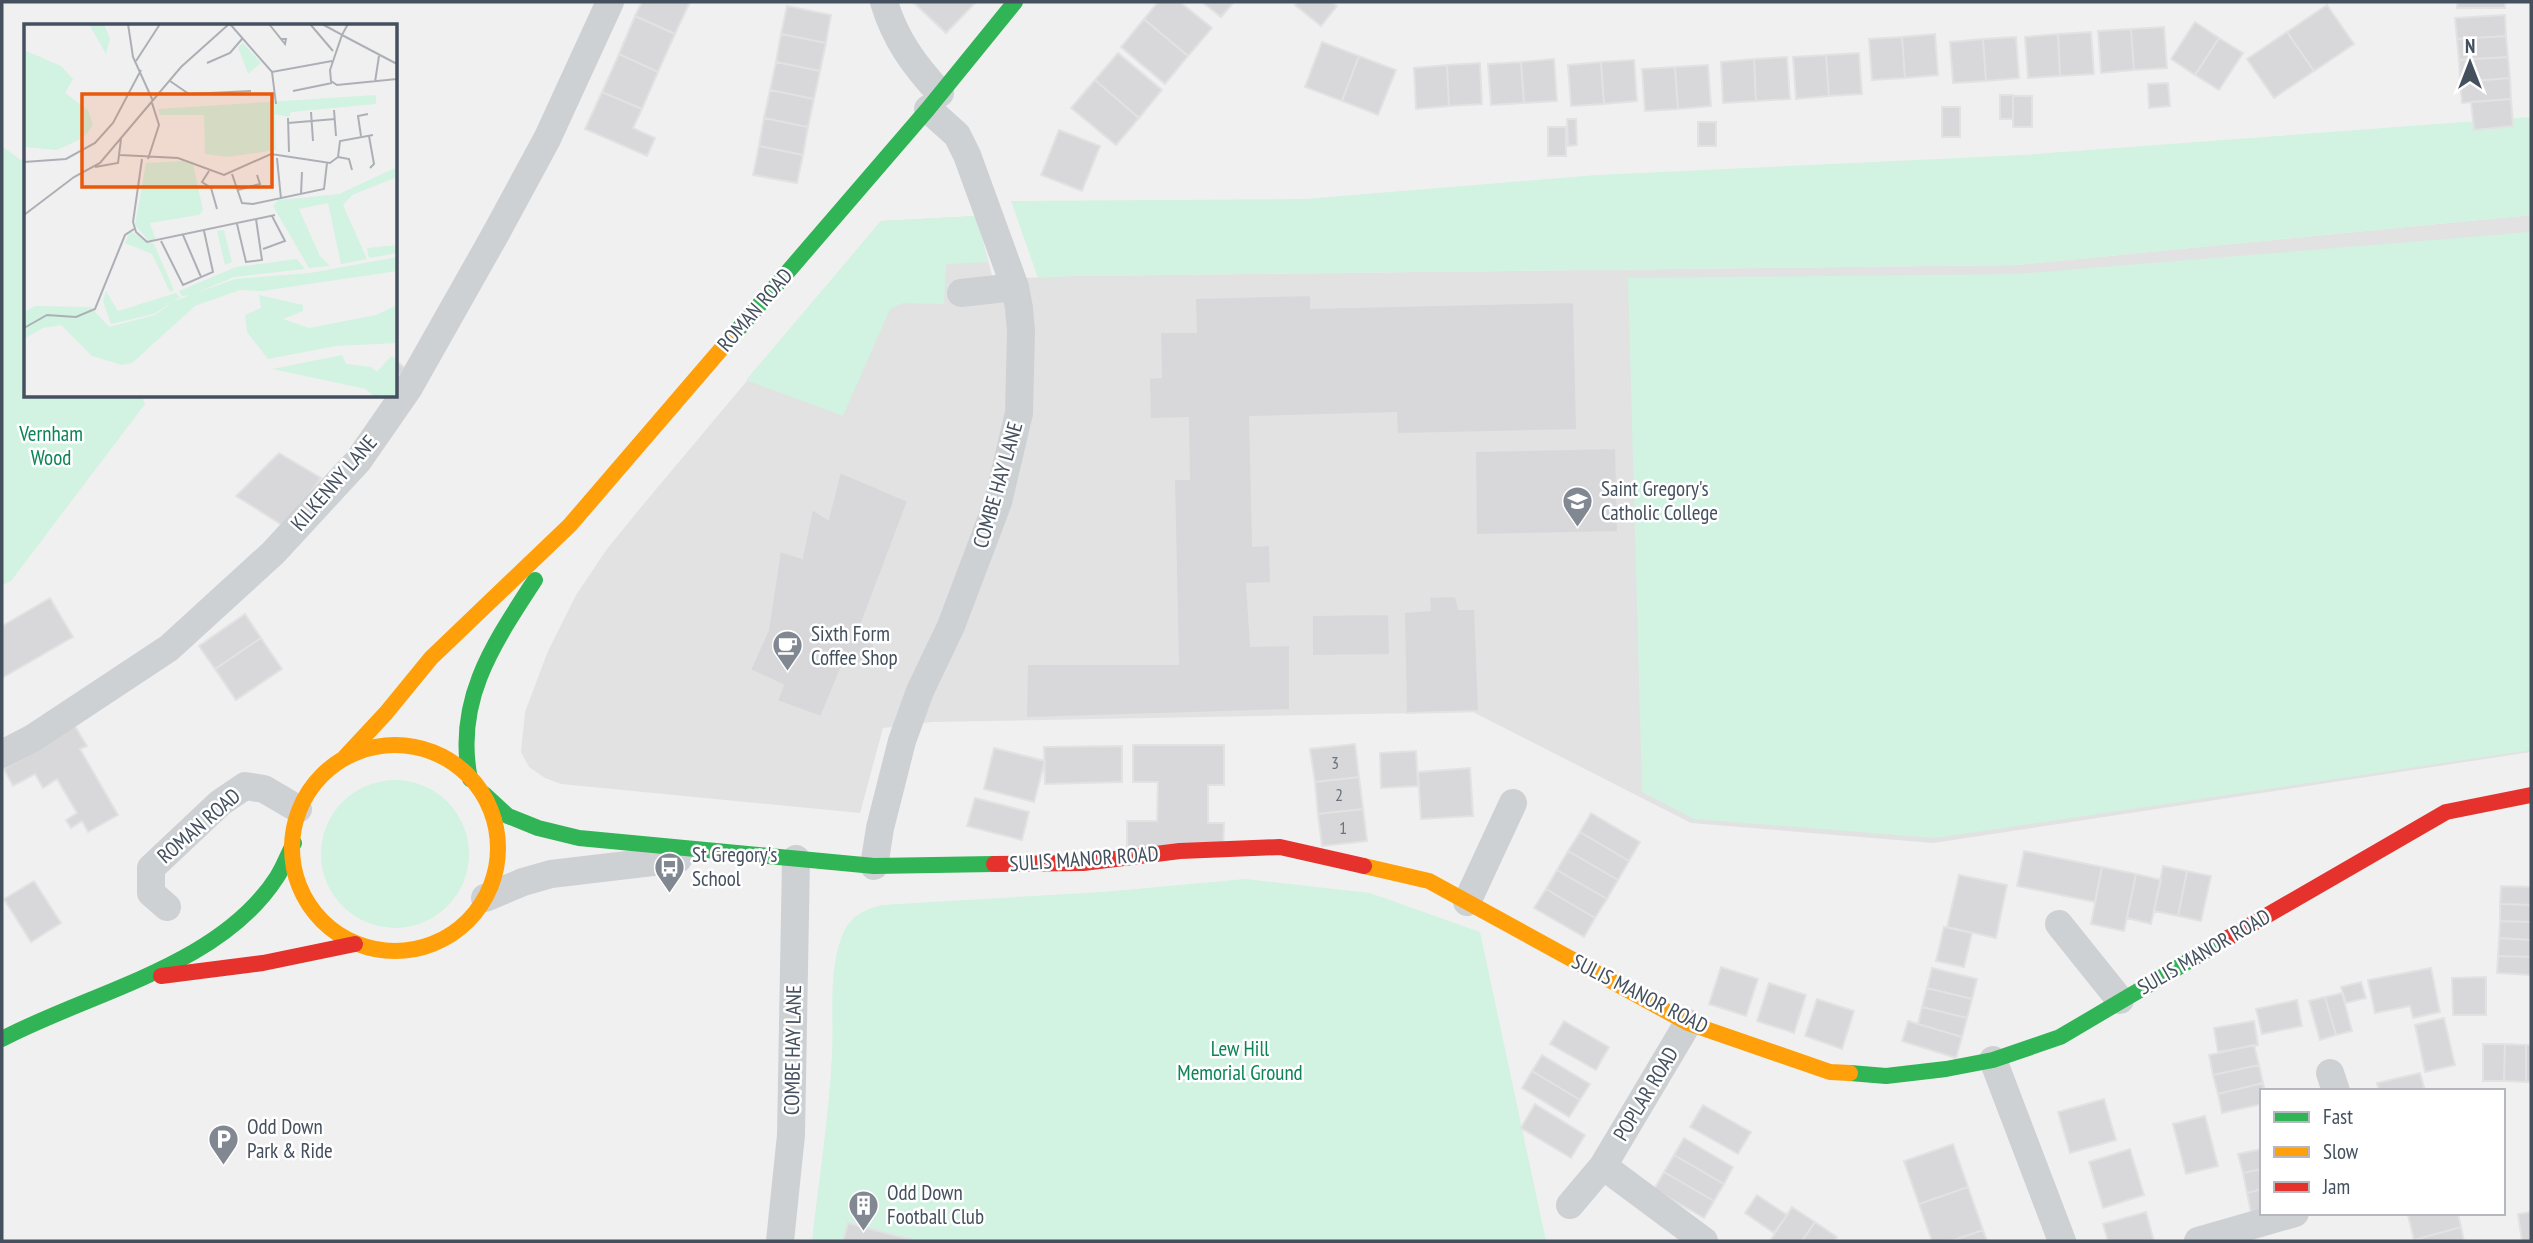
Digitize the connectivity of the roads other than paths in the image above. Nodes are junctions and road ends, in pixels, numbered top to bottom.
1 (610, 2) edge
2 (884, 2) edge
3 (1015, 2) edge
4 (934, 101) junction
5 (1014, 287) junction
6 (961, 293) dead end
7 (570, 525) junction
8 (2, 754) edge
9 (345, 757) junction
10 (470, 779) junction
11 (484, 794) junction
12 (2531, 795) edge
13 (1513, 803) dead end
14 (298, 809) junction
15 (293, 843) junction
16 (740, 853) junction
17 (796, 859) junction
18 (874, 866) junction
19 (485, 898) junction
20 (1467, 902) junction
21 (167, 907) dead end
22 (2059, 924) dead end
23 (355, 944) junction
24 (143, 978) junction
25 (2120, 1000) junction
26 (1688, 1023) junction
27 (2, 1039) edge
28 (1993, 1060) junction
29 (1603, 1166) junction
30 (1570, 1205) dead end
31 (2288, 1215) edge
32 (780, 1241) edge
33 (1703, 1241) edge
34 (2062, 1241) edge
35 (2198, 1241) edge

1 - 8 street, KILKENNY LANE
2 - 4 street, COMBE HAY LANE
3 - 4 main road, ROMAN ROAD
4 - 5 street, COMBE HAY LANE
4 - 7 main road, ROMAN ROAD
5 - 6 street
5 - 18 street, COMBE HAY LANE
7 - 9 main road, ROMAN ROAD
7 - 10 main road, ROMAN ROAD
9 - 10 main road
9 - 14 main road
10 - 11 main road
11 - 16 main road, SULIS MANOR ROAD
11 - 19 main road
12 - 25 main road, SULIS MANOR ROAD
13 - 20 street
14 - 15 main road
14 - 21 street, ROMAN ROAD
15 - 23 main road
15 - 24 main road
16 - 17 main road, SULIS MANOR ROAD
16 - 19 street, SULIS MANOR ROAD
17 - 18 main road, SULIS MANOR ROAD
17 - 32 street, COMBE HAY LANE
18 - 20 main road, SULIS MANOR ROAD
19 - 23 main road
20 - 26 main road, SULIS MANOR ROAD
22 - 25 street
23 - 24 main road
24 - 27 main road
25 - 28 main road, SULIS MANOR ROAD
26 - 28 main road, SULIS MANOR ROAD
26 - 29 street, POPLAR ROAD
28 - 34 street
29 - 30 street, POPLAR ROAD
29 - 33 street
31 - 35 street

